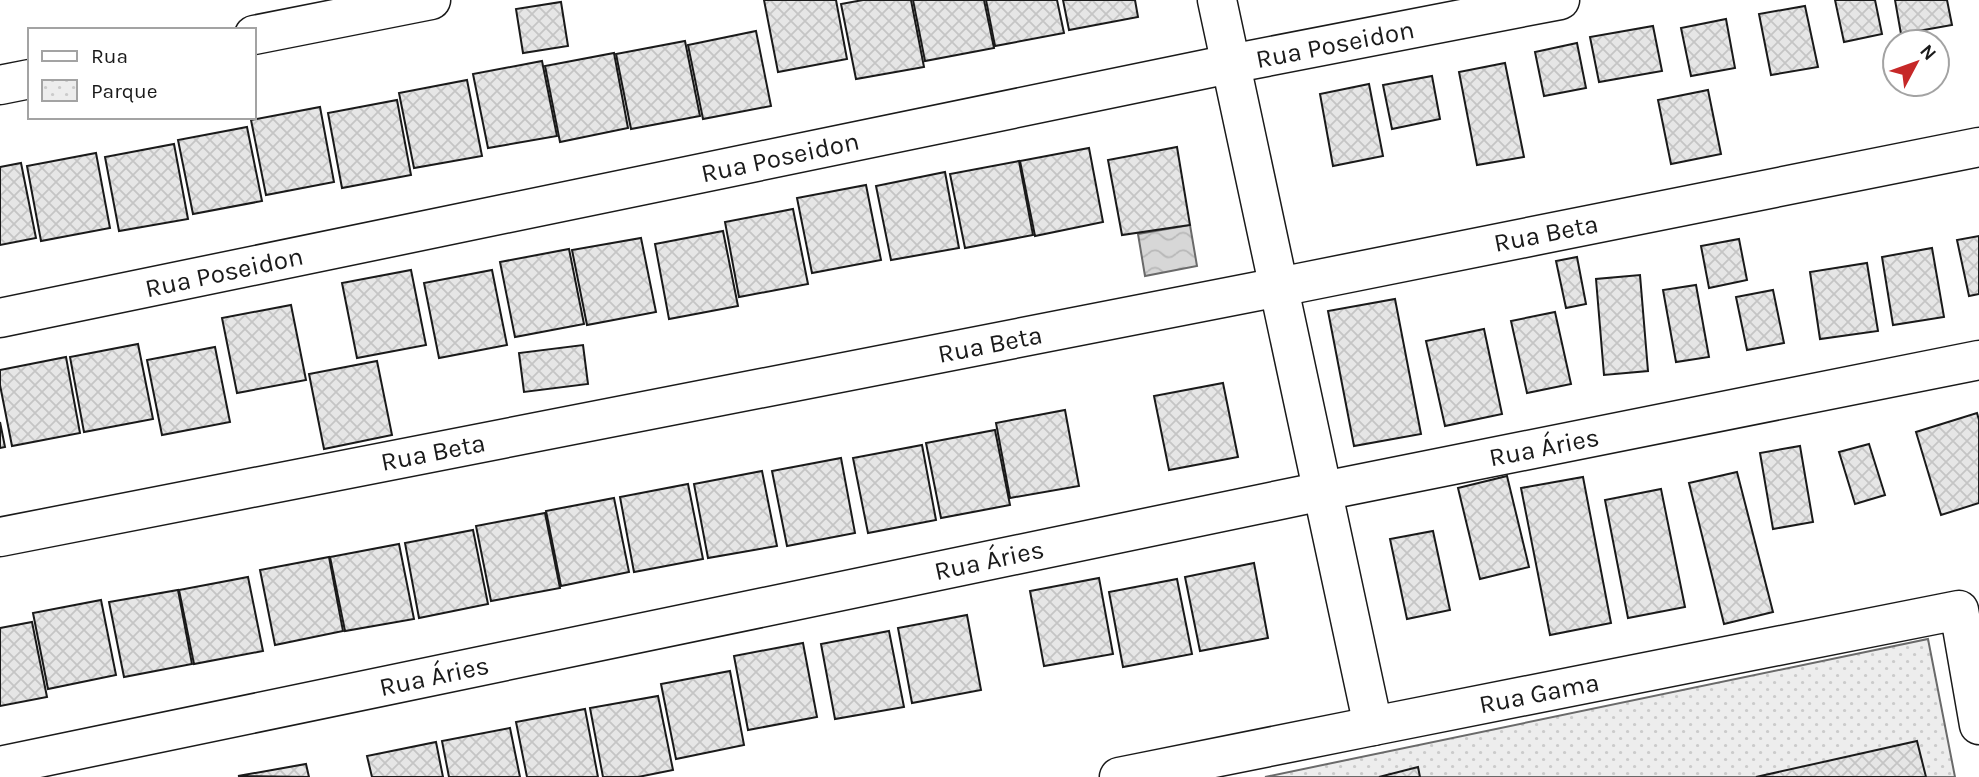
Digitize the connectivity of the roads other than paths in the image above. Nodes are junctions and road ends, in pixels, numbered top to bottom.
1 (431, 0) edge
2 (1217, 0) edge
3 (1560, 0) edge
4 (256, 35) edge
5 (1230, 64) junction
6 (28, 79) edge
7 (0, 85) edge
8 (1979, 147) edge
9 (1279, 287) junction
10 (0, 318) edge
11 (1979, 360) edge
12 (1323, 491) junction
13 (0, 537) edge
14 (1969, 608) edge
15 (1979, 725) edge
16 (1373, 726) junction
17 (0, 766) edge
18 (1119, 777) edge

1 - 4 street
2 - 5 street
3 - 5 street, Rua Poseidon
5 - 9 street
5 - 10 street, Rua Poseidon
6 - 7 street
8 - 9 street, Rua Beta
9 - 12 street
9 - 13 street, Rua Beta
11 - 12 street, Rua Áries
12 - 16 street
12 - 17 street, Rua Áries
14 - 15 street
14 - 16 street, Rua Gama
16 - 18 street, Rua Gama

